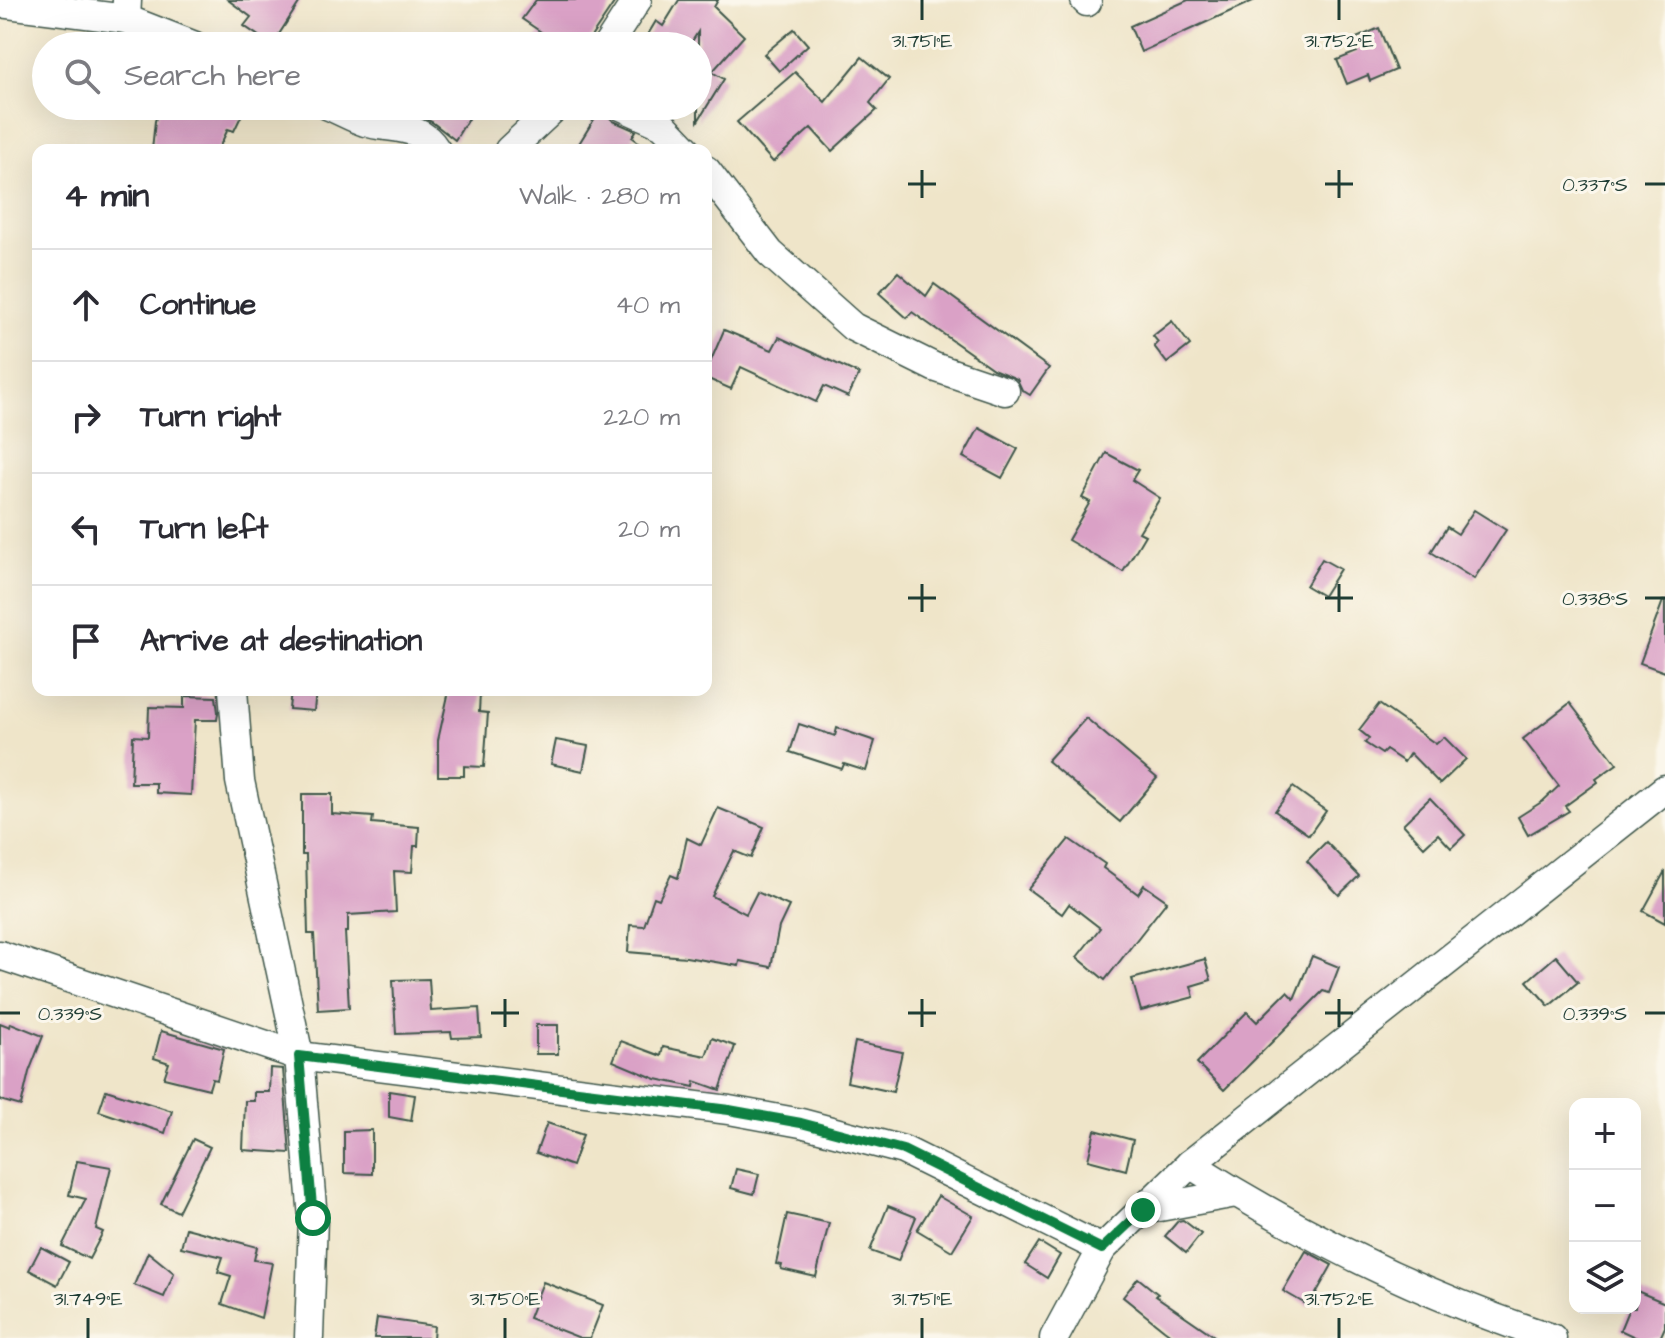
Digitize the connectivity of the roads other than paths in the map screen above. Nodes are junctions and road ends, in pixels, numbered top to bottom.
1 (637, 0) edge
2 (0, 3) edge
3 (126, 10) edge
4 (168, 32) edge
5 (616, 32) edge
6 (360, 120) edge
7 (541, 120) edge
8 (652, 120) edge
9 (432, 144) edge
10 (515, 144) edge
11 (681, 144) edge
12 (712, 178) edge
13 (1005, 391) dead end
14 (233, 696) edge
15 (1665, 789) edge
16 (0, 955) edge
17 (299, 1056) junction
18 (1190, 1164) junction
19 (1236, 1193) junction
20 (1143, 1210) junction
21 (1102, 1249) junction
22 (309, 1338) edge
23 (1054, 1338) edge
24 (1552, 1338) edge

1 - 5 street
2 - 3 street
3 - 4 street
6 - 9 street
7 - 10 street
8 - 11 street
12 - 13 street
14 - 17 street
15 - 18 street
16 - 17 street
17 - 21 street
17 - 22 street
18 - 19 street
18 - 20 street
19 - 20 street
19 - 24 street
20 - 21 street
21 - 23 street

